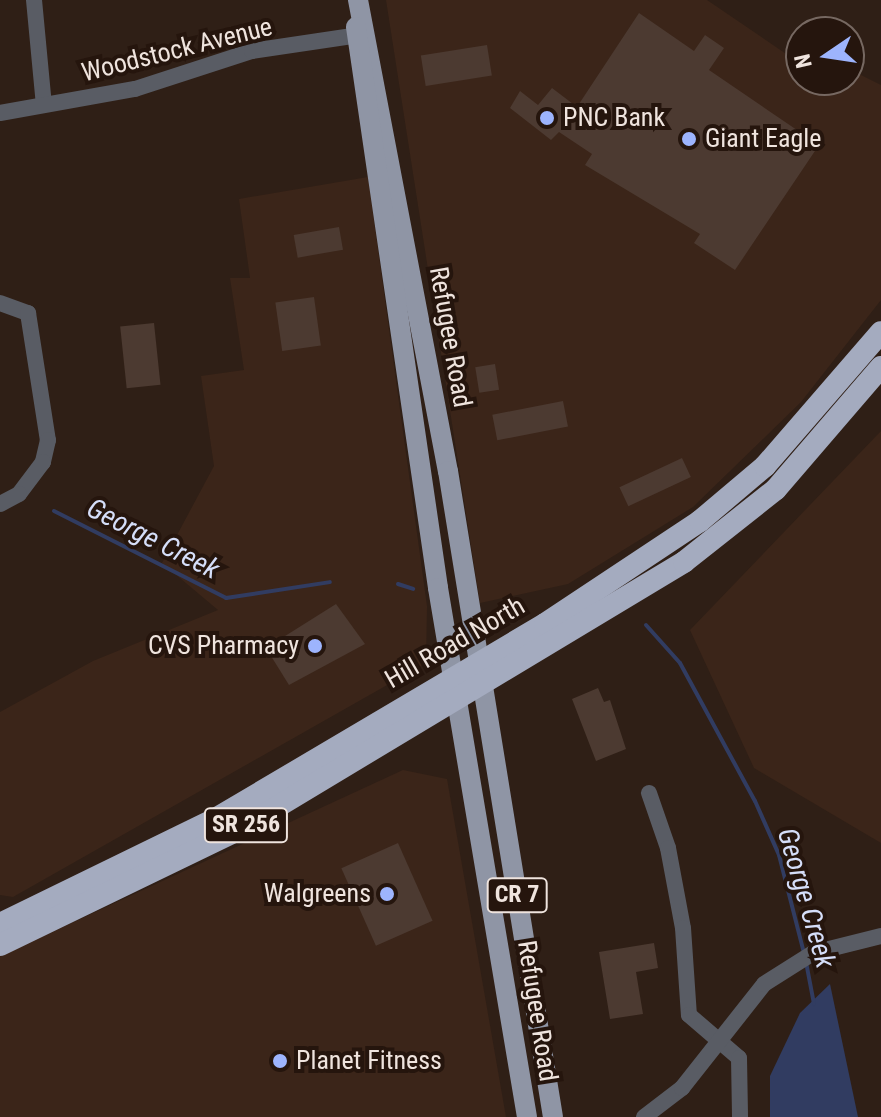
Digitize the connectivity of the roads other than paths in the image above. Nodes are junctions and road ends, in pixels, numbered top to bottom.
1 (34, 0) edge
2 (357, 0) edge
3 (361, 34) junction
4 (44, 105) junction
5 (0, 113) edge
6 (0, 303) edge
7 (881, 332) edge
8 (881, 367) edge
9 (0, 504) edge
10 (467, 681) junction
11 (649, 793) dead end
12 (0, 924) edge
13 (881, 936) edge
14 (0, 945) edge
15 (716, 1043) junction
16 (527, 1117) edge
17 (553, 1117) edge
18 (644, 1117) edge
19 (740, 1117) edge

1 - 4 street
2 - 3 main road, Refugee Road / CR 7
3 - 4 street, Woodstock Avenue
3 - 10 main road, Refugee Road / CR 7
3 - 10 main road, Refugee Road
4 - 5 street, Woodstock Avenue
6 - 9 street
7 - 10 highway, Hill Road North / SR 256
8 - 10 highway, Hill Road North / SR 256
10 - 12 highway, Hill Road North / SR 256
10 - 14 highway, Hill Road North / SR 256
10 - 16 main road, Refugee Road / CR 7
10 - 17 main road, Refugee Road / CR 7
11 - 15 street
13 - 15 street
15 - 18 street
15 - 19 street

